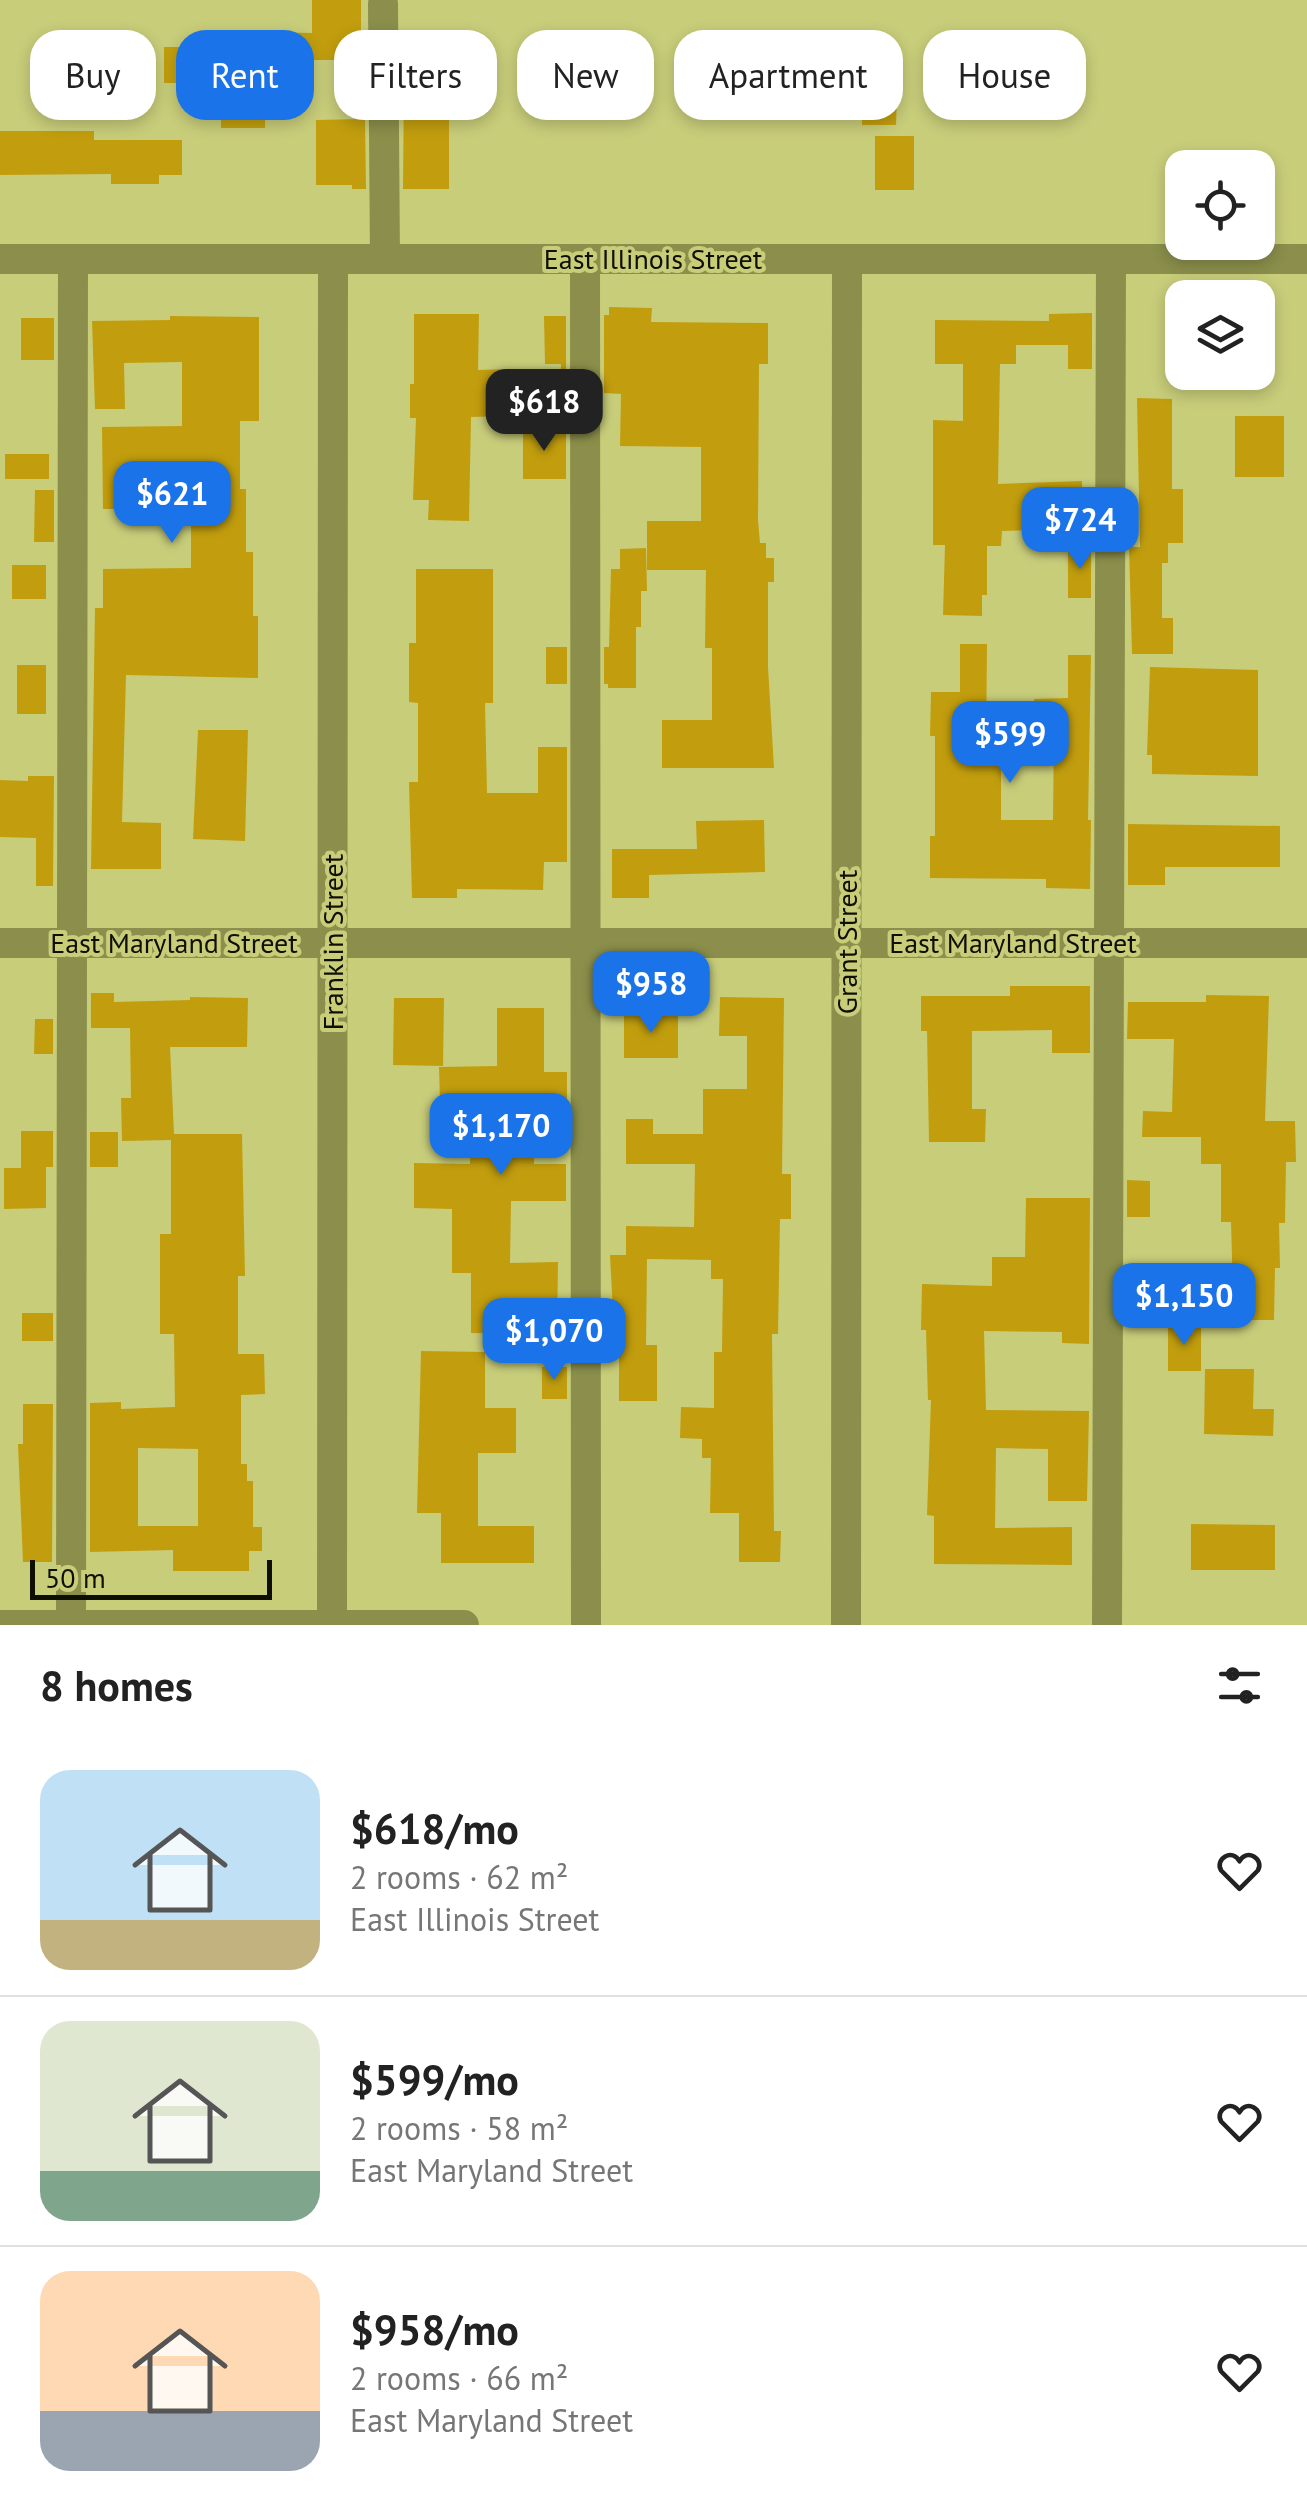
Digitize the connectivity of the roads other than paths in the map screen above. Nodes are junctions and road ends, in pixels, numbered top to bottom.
1 (383, 4) dead end
2 (585, 259) junction
3 (847, 259) junction
4 (1111, 259) junction
5 (1307, 259) edge
6 (0, 260) edge
7 (72, 260) junction
8 (333, 260) junction
9 (385, 260) junction
10 (0, 943) edge
11 (72, 943) junction
12 (332, 943) junction
13 (586, 943) junction
14 (847, 943) junction
15 (1109, 943) junction
16 (1307, 943) edge
17 (0, 1625) edge
18 (71, 1625) edge
19 (332, 1625) edge
20 (464, 1625) edge
21 (586, 1625) edge
22 (846, 1625) edge
23 (1108, 1625) edge

1 - 9 street
2 - 3 street, East Illinois Street
2 - 9 street, East Illinois Street
2 - 13 street
3 - 4 street, East Illinois Street
3 - 14 street, Grant Street
4 - 5 street, East Illinois Street
4 - 15 street
6 - 7 street, East Illinois Street
7 - 8 street, East Illinois Street
7 - 11 street
8 - 9 street, East Illinois Street
8 - 12 street, Franklin Street
10 - 11 street, East Maryland Street
11 - 12 street, East Maryland Street
11 - 18 street
12 - 13 street, East Maryland Street
12 - 19 street, Franklin Street
13 - 14 street, East Maryland Street
13 - 21 street
14 - 15 street, East Maryland Street
14 - 22 street, Grant Street
15 - 16 street, East Maryland Street
15 - 23 street
17 - 18 street
18 - 19 street
19 - 20 street

